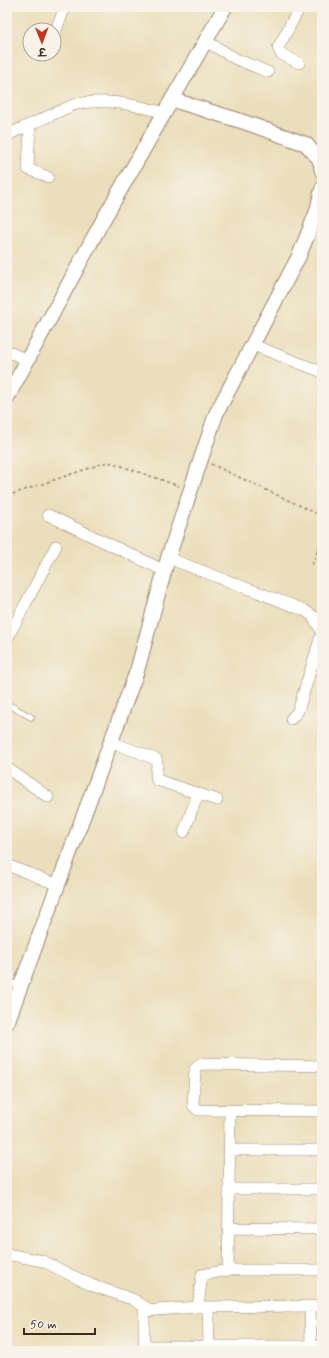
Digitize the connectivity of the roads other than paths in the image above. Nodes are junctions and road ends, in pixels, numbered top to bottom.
1 (64, 7) edge
2 (225, 7) edge
3 (300, 7) edge
4 (59, 22) edge
5 (206, 41) junction
6 (299, 63) dead end
7 (268, 72) dead end
8 (173, 100) junction
9 (166, 113) junction
10 (30, 125) junction
11 (7, 135) edge
12 (322, 171) edge
13 (48, 177) dead end
14 (322, 189) edge
15 (253, 345) junction
16 (7, 351) edge
17 (27, 360) junction
18 (322, 372) edge
19 (7, 398) edge
20 (48, 515) dead end
21 (56, 546) dead end
22 (166, 564) junction
23 (312, 615) junction
24 (322, 622) edge
25 (7, 639) edge
26 (7, 704) edge
27 (31, 717) dead end
28 (291, 719) dead end
29 (111, 742) junction
30 (7, 768) edge
31 (198, 793) junction
32 (48, 797) dead end
33 (217, 800) dead end
34 (184, 832) dead end
35 (7, 866) edge
36 (58, 885) junction
37 (7, 982) edge
38 (20, 986) junction
39 (7, 1023) edge
40 (322, 1066) edge
41 (230, 1110) junction
42 (322, 1111) edge
43 (229, 1150) junction
44 (322, 1150) edge
45 (229, 1189) junction
46 (322, 1189) edge
47 (229, 1228) junction
48 (322, 1229) edge
49 (7, 1254) edge
50 (228, 1270) junction
51 (322, 1270) edge
52 (310, 1306) junction
53 (322, 1306) edge
54 (203, 1307) junction
55 (148, 1309) junction
56 (209, 1346) junction
57 (316, 1346) edge
58 (144, 1348) edge

1 - 4 street
2 - 5 street
3 - 6 street
5 - 7 street
5 - 8 street
8 - 9 street
8 - 12 street
9 - 10 street
9 - 17 street
10 - 11 street
10 - 13 street
14 - 15 street
15 - 18 street
15 - 22 street
16 - 17 street
17 - 19 street
20 - 22 street
21 - 25 street
22 - 23 street
22 - 29 street
23 - 24 street
23 - 28 street
26 - 27 lane
29 - 31 street
29 - 36 street
30 - 32 street
31 - 33 street
31 - 34 street
35 - 36 street
36 - 38 street
37 - 38 lane
38 - 39 street
40 - 41 street
41 - 42 street
41 - 43 street
43 - 44 street
43 - 45 street
45 - 46 street
45 - 47 street
47 - 48 street
47 - 50 street
49 - 55 street
50 - 51 street
50 - 54 street
52 - 53 street
52 - 54 street
52 - 57 street
54 - 55 street
54 - 56 street
55 - 58 street
56 - 57 street
56 - 58 street

